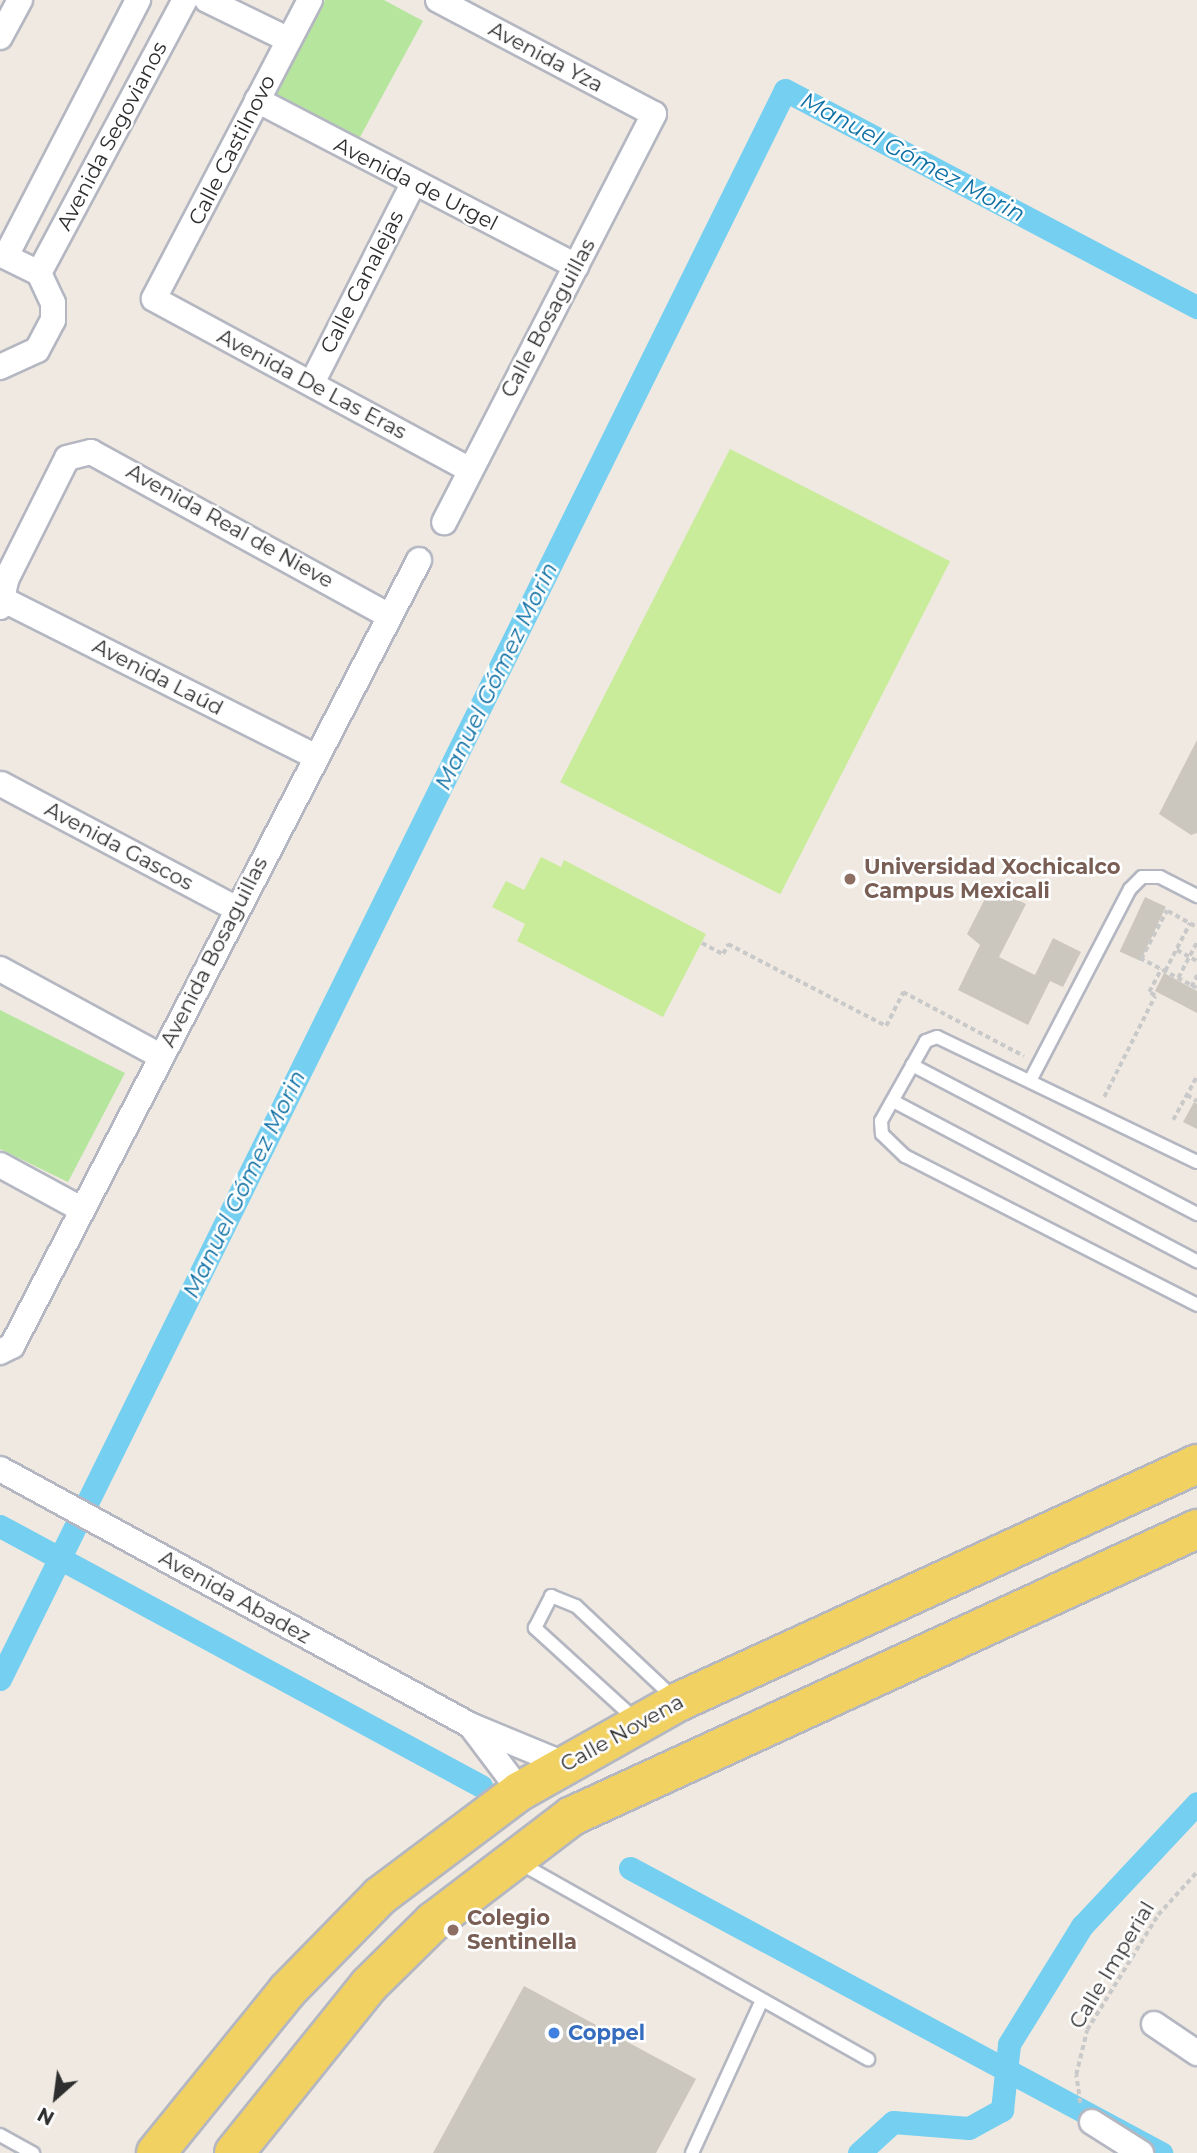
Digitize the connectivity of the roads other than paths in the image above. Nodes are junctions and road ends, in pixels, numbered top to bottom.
1 (20, 0) edge
2 (138, 0) edge
3 (185, 0) edge
4 (207, 0) edge
5 (438, 0) edge
6 (302, 3) edge
7 (0, 37) edge
8 (289, 40) junction
9 (257, 100) junction
10 (654, 114) joint
11 (414, 182) junction
12 (4, 254) edge
13 (576, 266) junction
14 (39, 273) junction
15 (154, 299) joint
16 (0, 367) edge
17 (312, 383) junction
18 (470, 470) junction
19 (444, 522) dead end
20 (419, 560) dead end
21 (1, 603) edge
22 (389, 616) junction
23 (314, 756) junction
24 (0, 782) edge
25 (1197, 896) edge
26 (237, 909) junction
27 (2, 973) edge
28 (160, 1056) junction
29 (912, 1065) junction
30 (1031, 1079) junction
31 (893, 1101) junction
32 (1197, 1163) edge
33 (0, 1165) edge
34 (81, 1209) junction
35 (1197, 1214) edge
36 (1197, 1261) edge
37 (1197, 1305) edge
38 (6, 1349) edge
39 (1197, 1464) edge
40 (0, 1469) edge
41 (1197, 1528) edge
42 (678, 1702) junction
43 (639, 1723) junction
44 (470, 1726) junction
45 (564, 1764) junction
46 (520, 1791) junction
47 (512, 1859) junction
48 (762, 2000) junction
49 (1154, 2024) dead end
50 (1197, 2053) edge
51 (868, 2059) dead end
52 (1092, 2122) road end
53 (0, 2135) edge
54 (33, 2153) edge
55 (156, 2153) edge
56 (234, 2153) edge
57 (692, 2153) edge
58 (1141, 2153) edge

1 - 7 street
2 - 12 street, Avenida Segovianos
3 - 14 street, Avenida Segovianos
4 - 8 street
5 - 10 street, Avenida Yza
6 - 8 street, Calle Castilnovo
8 - 9 street, Calle Castilnovo
9 - 11 street, Avenida de Urgel
9 - 15 street, Calle Castilnovo
10 - 13 street, Calle Bosaguillas
11 - 13 street, Avenida de Urgel
11 - 17 street, Calle Canalejas
12 - 14 street
13 - 18 street, Calle Bosaguillas
14 - 16 street
15 - 17 street, Avenida De Las Eras
17 - 18 street, Avenida De Las Eras
18 - 19 street, Calle Bosaguillas
20 - 22 street, Avenida Bosaguillas
21 - 22 street, Avenida Real de Nieve
21 - 23 street, Avenida Laúd
22 - 23 street, Avenida Bosaguillas
23 - 26 street, Avenida Bosaguillas
24 - 26 street, Avenida Gascos
25 - 30 lane
26 - 28 street, Avenida Bosaguillas
27 - 28 street
28 - 34 street, Avenida Bosaguillas
29 - 30 lane
29 - 31 lane
29 - 35 lane
30 - 32 lane
31 - 36 lane
31 - 37 lane
33 - 34 street
34 - 38 street, Avenida Bosaguillas
39 - 42 main road, Calle Novena
40 - 44 street, Avenida Abadez
41 - 47 main road
42 - 43 main road, Calle Novena
42 - 43 lane
43 - 45 main road, Calle Novena
44 - 45 street, Avenida Abadez
44 - 46 street, Avenida Abadez
45 - 46 main road, Calle Novena
46 - 55 main road, Calle Novena
47 - 48 lane
47 - 56 main road
48 - 51 lane
48 - 57 lane
49 - 50 street
52 - 58 street
53 - 54 lane

